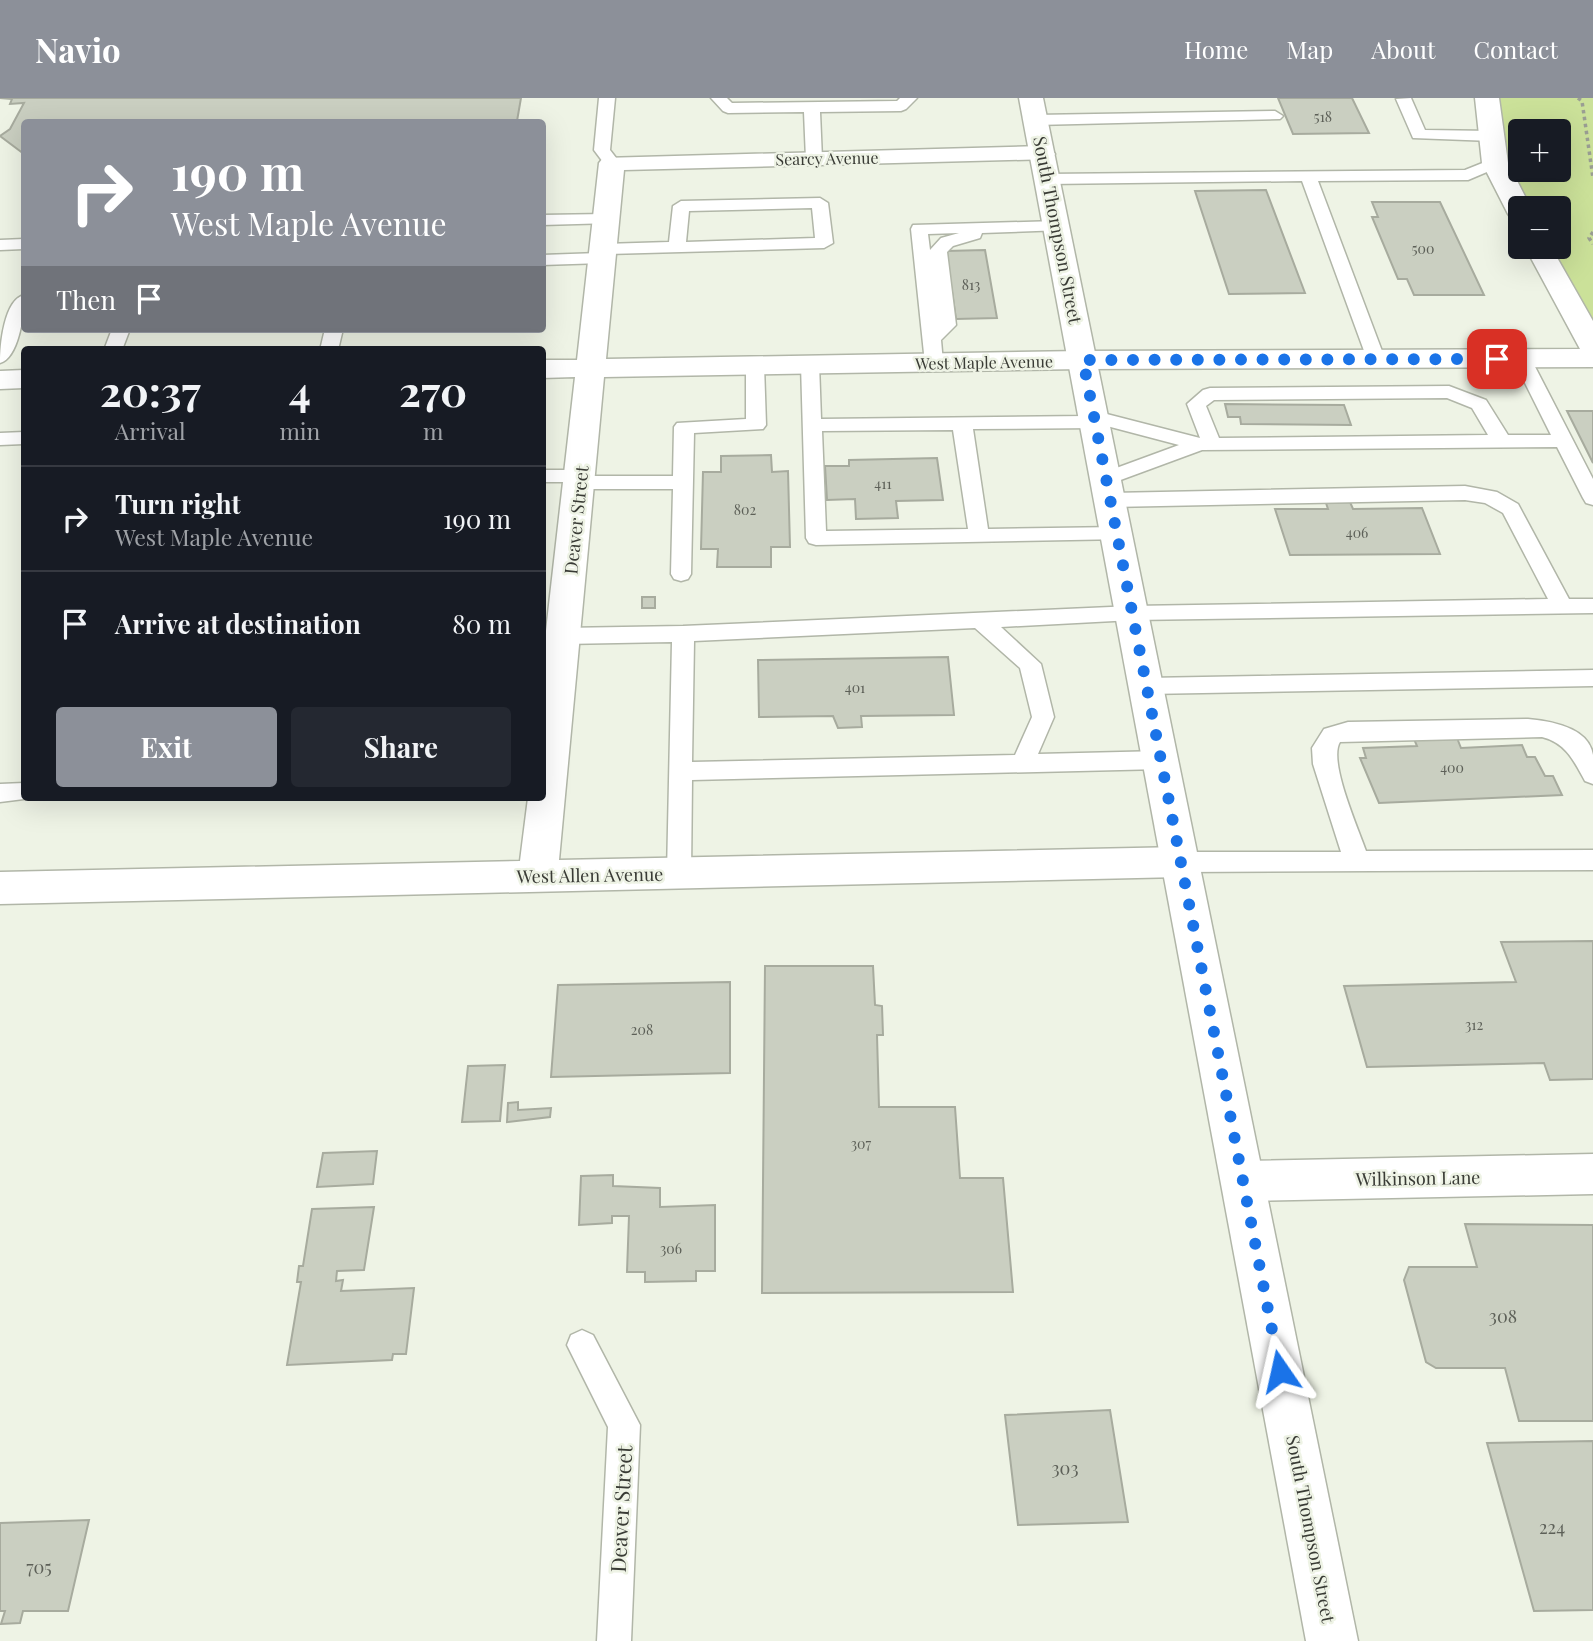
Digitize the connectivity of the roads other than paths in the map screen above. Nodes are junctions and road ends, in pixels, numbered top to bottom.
1 (607, 98) edge
2 (719, 98) edge
3 (909, 98) edge
4 (1487, 98) edge
5 (1404, 99) edge
6 (812, 108) junction
7 (1275, 116) dead end
8 (1492, 136) junction
9 (1039, 138) edge
10 (814, 159) junction
11 (612, 163) junction
12 (1495, 163) junction
13 (1308, 176) junction
14 (1512, 196) edge
15 (546, 221) edge
16 (1057, 226) junction
17 (999, 227) junction
18 (604, 242) junction
19 (21, 244) edge
20 (0, 245) edge
21 (677, 247) junction
22 (546, 259) edge
23 (1545, 259) edge
24 (21, 307) edge
25 (1593, 347) edge
26 (933, 351) junction
27 (0, 357) edge
28 (1593, 358) edge
29 (1376, 359) junction
30 (1522, 359) junction
31 (1083, 360) junction
32 (810, 364) junction
33 (755, 365) junction
34 (592, 368) junction
35 (546, 369) edge
36 (21, 379) edge
37 (0, 380) edge
38 (1095, 419) junction
39 (962, 423) junction
40 (812, 425) junction
41 (21, 438) edge
42 (0, 439) edge
43 (1564, 441) junction
44 (1502, 442) junction
45 (1206, 444) junction
46 (546, 476) edge
47 (580, 479) junction
48 (683, 482) junction
49 (1593, 498) edge
50 (1112, 505) junction
51 (979, 536) junction
52 (681, 574) dead end
53 (1562, 606) junction
54 (1593, 606) edge
55 (1133, 613) junction
56 (980, 620) junction
57 (683, 634) junction
58 (563, 636) junction
59 (1593, 678) edge
60 (1147, 686) junction
61 (1162, 760) junction
62 (1023, 763) junction
63 (681, 771) junction
64 (1593, 775) edge
65 (21, 792) edge
66 (0, 793) edge
67 (546, 799) edge
68 (546, 801) edge
69 (1593, 860) edge
70 (1181, 862) junction
71 (1357, 862) junction
72 (679, 874) junction
73 (538, 876) junction
74 (0, 888) edge
75 (1593, 1174) edge
76 (1243, 1181) junction
77 (582, 1345) dead end
78 (614, 1641) edge
79 (1332, 1641) edge

1 - 11 lane
2 - 6 lane
3 - 6 lane
4 - 8 street
5 - 8 lane
6 - 10 lane
7 - 9 lane
8 - 12 street
9 - 10 street, Searcy Avenue
9 - 13 lane
9 - 16 street, South Thompson Street
10 - 11 street, Searcy Avenue
11 - 18 street, Deaver Street
12 - 13 lane
12 - 14 street
13 - 29 lane
15 - 18 lane
16 - 17 lane
16 - 31 street, South Thompson Street
17 - 26 lane
17 - 26 lane
18 - 21 lane
18 - 22 lane
18 - 34 street, Deaver Street
19 - 20 lane
21 - 21 lane
23 - 25 street
24 - 27 lane
26 - 31 street, West Maple Avenue
26 - 32 street, West Maple Avenue
28 - 30 street, West Maple Avenue
29 - 30 street, West Maple Avenue
29 - 31 street, West Maple Avenue
30 - 43 lane
31 - 38 street, South Thompson Street
32 - 33 street, West Maple Avenue
32 - 40 lane
33 - 34 street, West Maple Avenue
33 - 48 lane
34 - 35 street, West Maple Avenue
34 - 47 street, Deaver Street
36 - 37 street
38 - 39 lane
38 - 45 lane
38 - 50 street, South Thompson Street
39 - 40 lane
39 - 51 lane
40 - 51 lane
41 - 42 lane
43 - 44 lane
43 - 49 lane
44 - 45 lane
44 - 45 lane
45 - 50 lane
46 - 47 lane
47 - 48 lane
47 - 58 street, Deaver Street
48 - 52 lane
50 - 51 lane
50 - 53 lane
50 - 55 street, South Thompson Street
53 - 54 lane
53 - 55 lane
55 - 56 lane
55 - 60 street, South Thompson Street
56 - 57 lane
56 - 62 lane
57 - 58 lane
57 - 63 lane
58 - 67 street, Deaver Street
59 - 60 lane
60 - 61 street, South Thompson Street
61 - 62 lane
61 - 70 street, South Thompson Street
62 - 63 lane
63 - 72 lane
64 - 71 lane
65 - 66 lane
68 - 73 street, Deaver Street
69 - 71 lane
70 - 71 lane
70 - 72 street, West Allen Avenue
70 - 76 street, South Thompson Street
72 - 73 street, West Allen Avenue
73 - 74 street, West Allen Avenue
75 - 76 street, Wilkinson Lane
76 - 79 street, South Thompson Street
77 - 78 lane, Deaver Street

